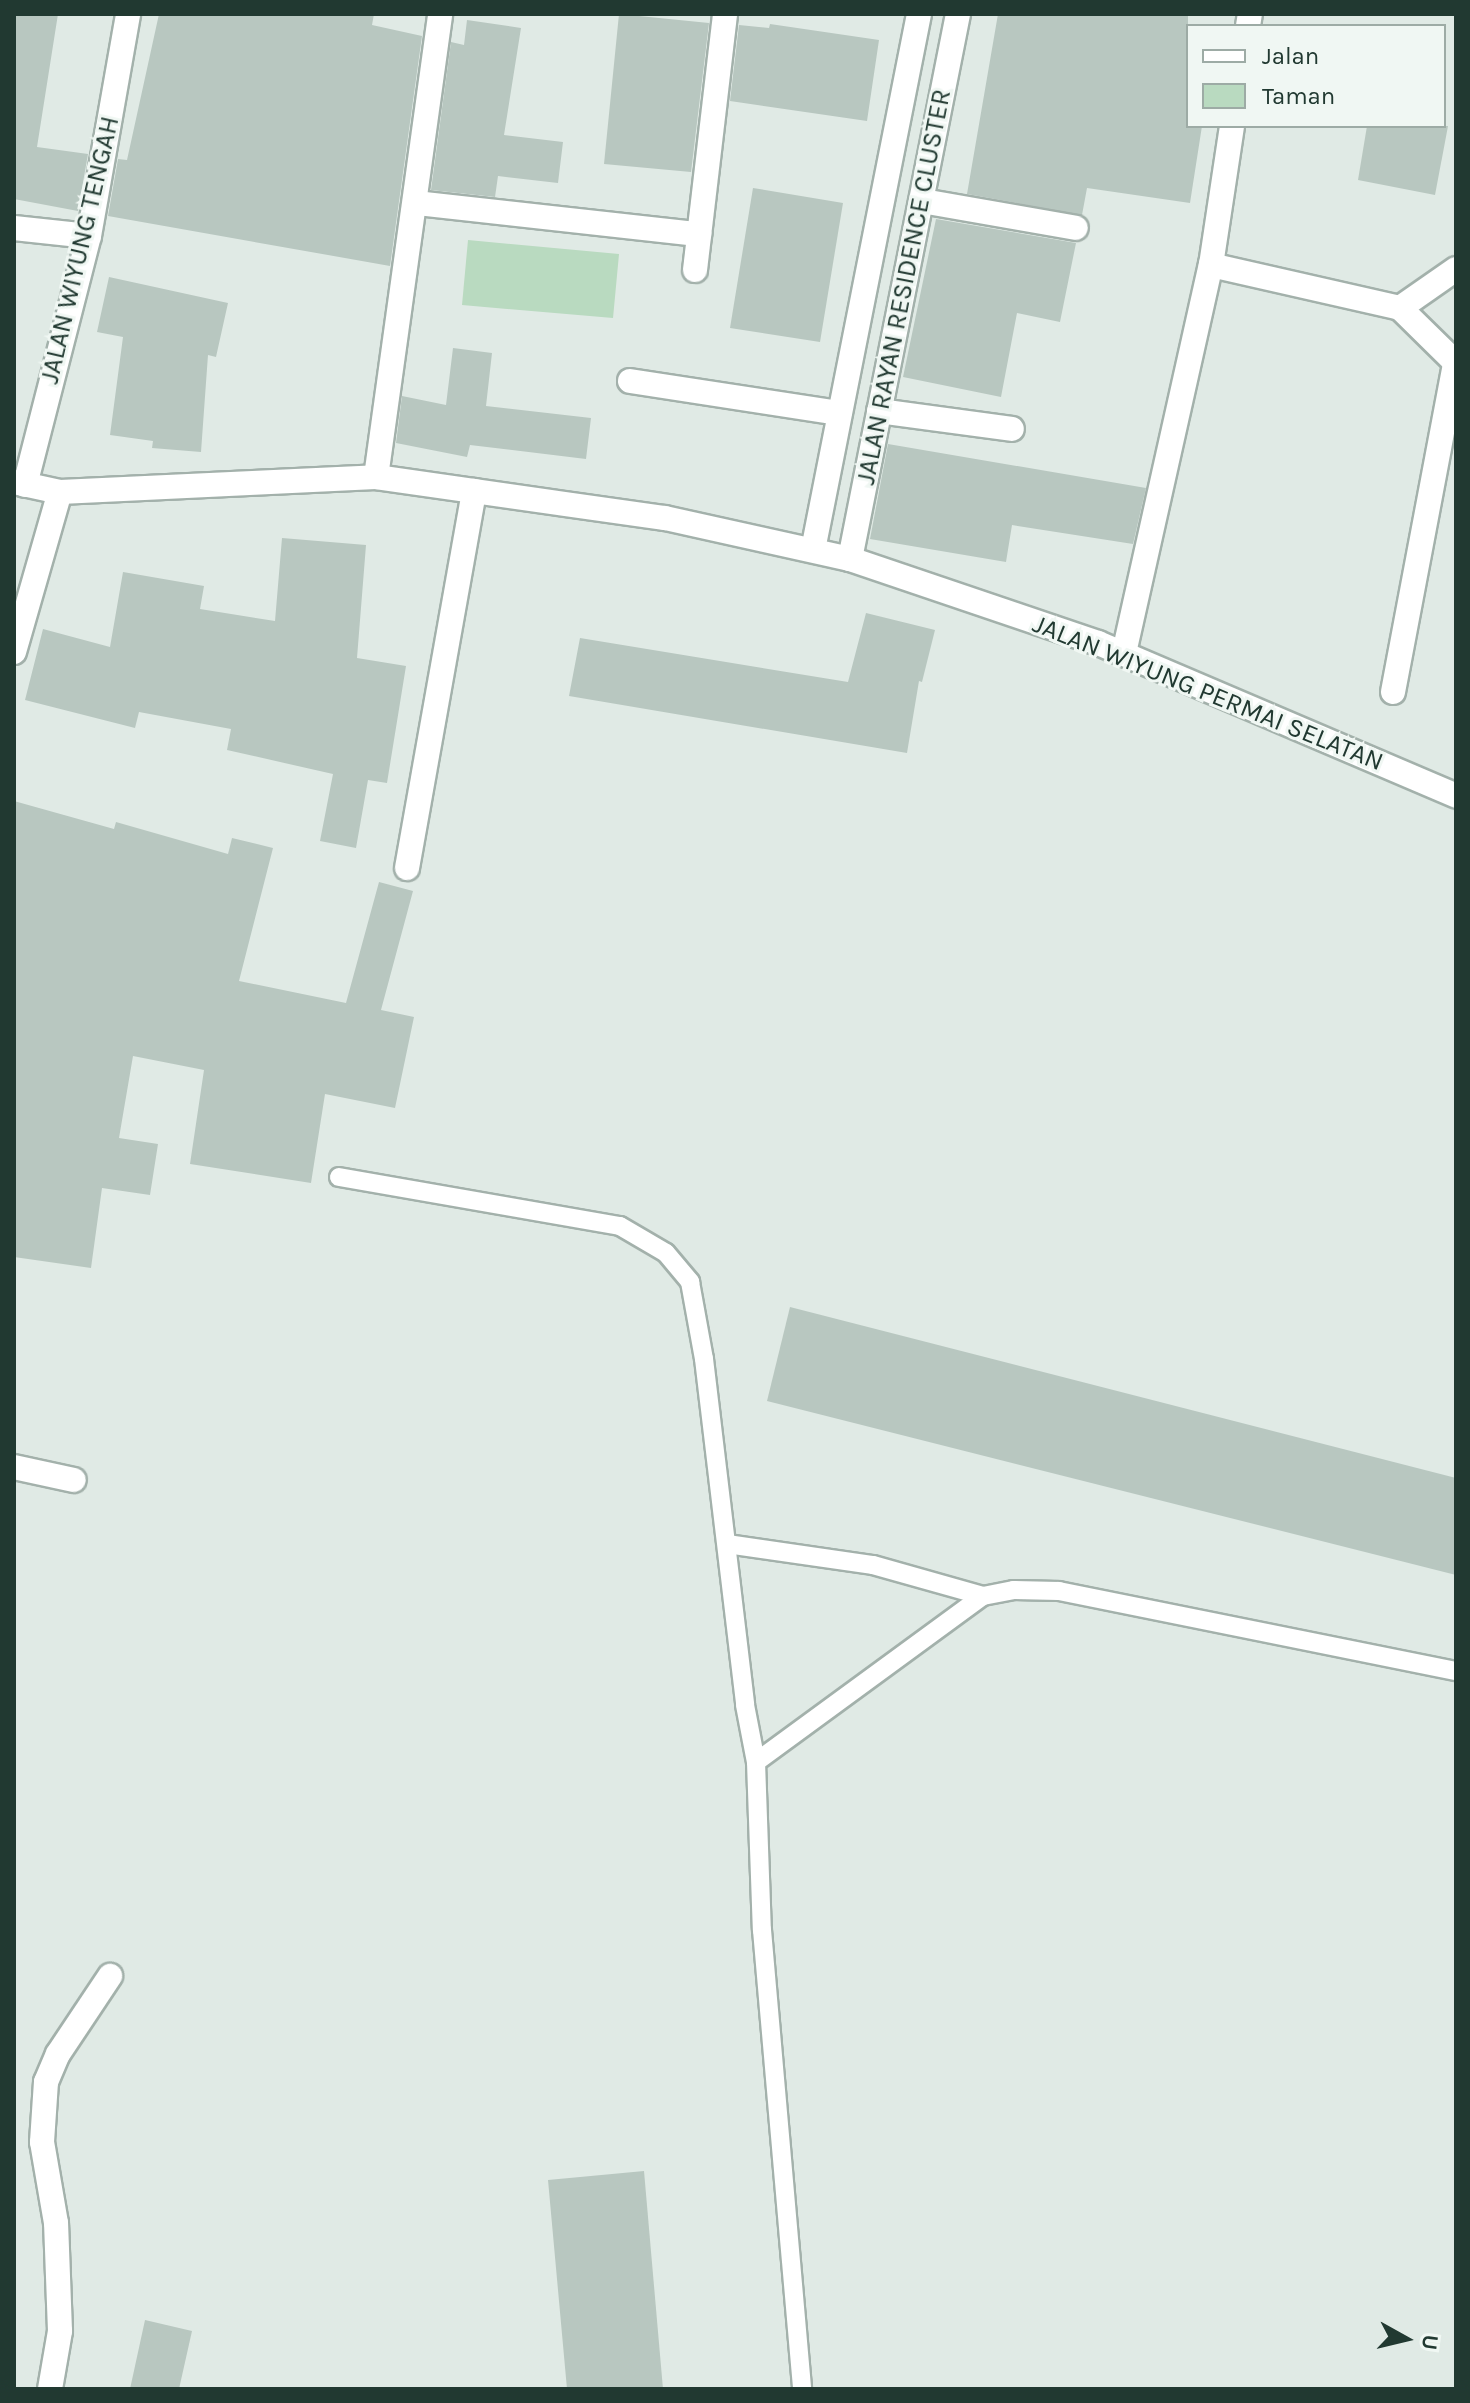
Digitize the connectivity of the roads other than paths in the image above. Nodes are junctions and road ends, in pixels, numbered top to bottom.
1 (128, 14) edge
2 (440, 14) edge
3 (725, 14) edge
4 (919, 14) edge
5 (958, 14) edge
6 (1232, 128) edge
7 (922, 201) junction
8 (416, 203) junction
9 (14, 228) edge
10 (1076, 228) dead end
11 (699, 234) junction
12 (89, 236) junction
13 (1211, 265) junction
14 (1456, 269) edge
15 (695, 270) dead end
16 (1400, 308) junction
17 (1456, 362) edge
18 (630, 381) dead end
19 (879, 411) junction
20 (840, 413) junction
21 (1012, 429) dead end
22 (376, 477) junction
23 (20, 484) edge
24 (474, 491) junction
25 (60, 492) junction
26 (823, 495) junction
27 (861, 502) junction
28 (813, 550) junction
29 (850, 559) junction
30 (14, 652) edge
31 (1124, 653) junction
32 (1393, 692) dead end
33 (1456, 796) edge
34 (407, 868) dead end
35 (339, 1177) dead end
36 (14, 1467) edge
37 (74, 1480) dead end
38 (727, 1544) junction
39 (983, 1596) junction
40 (1456, 1671) edge
41 (756, 1762) junction
42 (110, 1976) dead end
43 (50, 2389) edge
44 (802, 2389) edge

1 - 12 street, JALAN WIYUNG TENGAH
2 - 8 street
3 - 11 street
4 - 20 street, JALAN RAYAN RESIDENCE CLUSTER
5 - 7 street, JALAN RAYAN RESIDENCE CLUSTER
6 - 13 street
7 - 10 street
7 - 19 street, JALAN RAYAN RESIDENCE CLUSTER
8 - 11 street
8 - 22 street
9 - 12 street
11 - 15 street
12 - 23 street, JALAN WIYUNG TENGAH
13 - 16 street
13 - 31 street
14 - 16 street
16 - 17 street
17 - 32 street
18 - 20 street
19 - 21 street
19 - 27 street, JALAN RAYAN RESIDENCE CLUSTER
20 - 26 street, JALAN RAYAN RESIDENCE CLUSTER
22 - 24 street, JALAN WIYUNG PERMAI SELATAN
22 - 25 street, JALAN WIYUNG PERMAI SELATAN
23 - 25 street, JALAN WIYUNG PERMAI SELATAN
24 - 28 street, JALAN WIYUNG PERMAI SELATAN
24 - 34 street
25 - 30 street
26 - 27 street
26 - 28 street, JALAN RAYAN RESIDENCE CLUSTER
27 - 29 street, JALAN RAYAN RESIDENCE CLUSTER
28 - 29 street, JALAN WIYUNG PERMAI SELATAN
29 - 31 street, JALAN WIYUNG PERMAI SELATAN
31 - 33 street, JALAN WIYUNG PERMAI SELATAN
35 - 38 lane
36 - 37 street
38 - 39 lane
38 - 41 lane
39 - 40 lane
39 - 41 lane
41 - 44 lane
42 - 43 street

